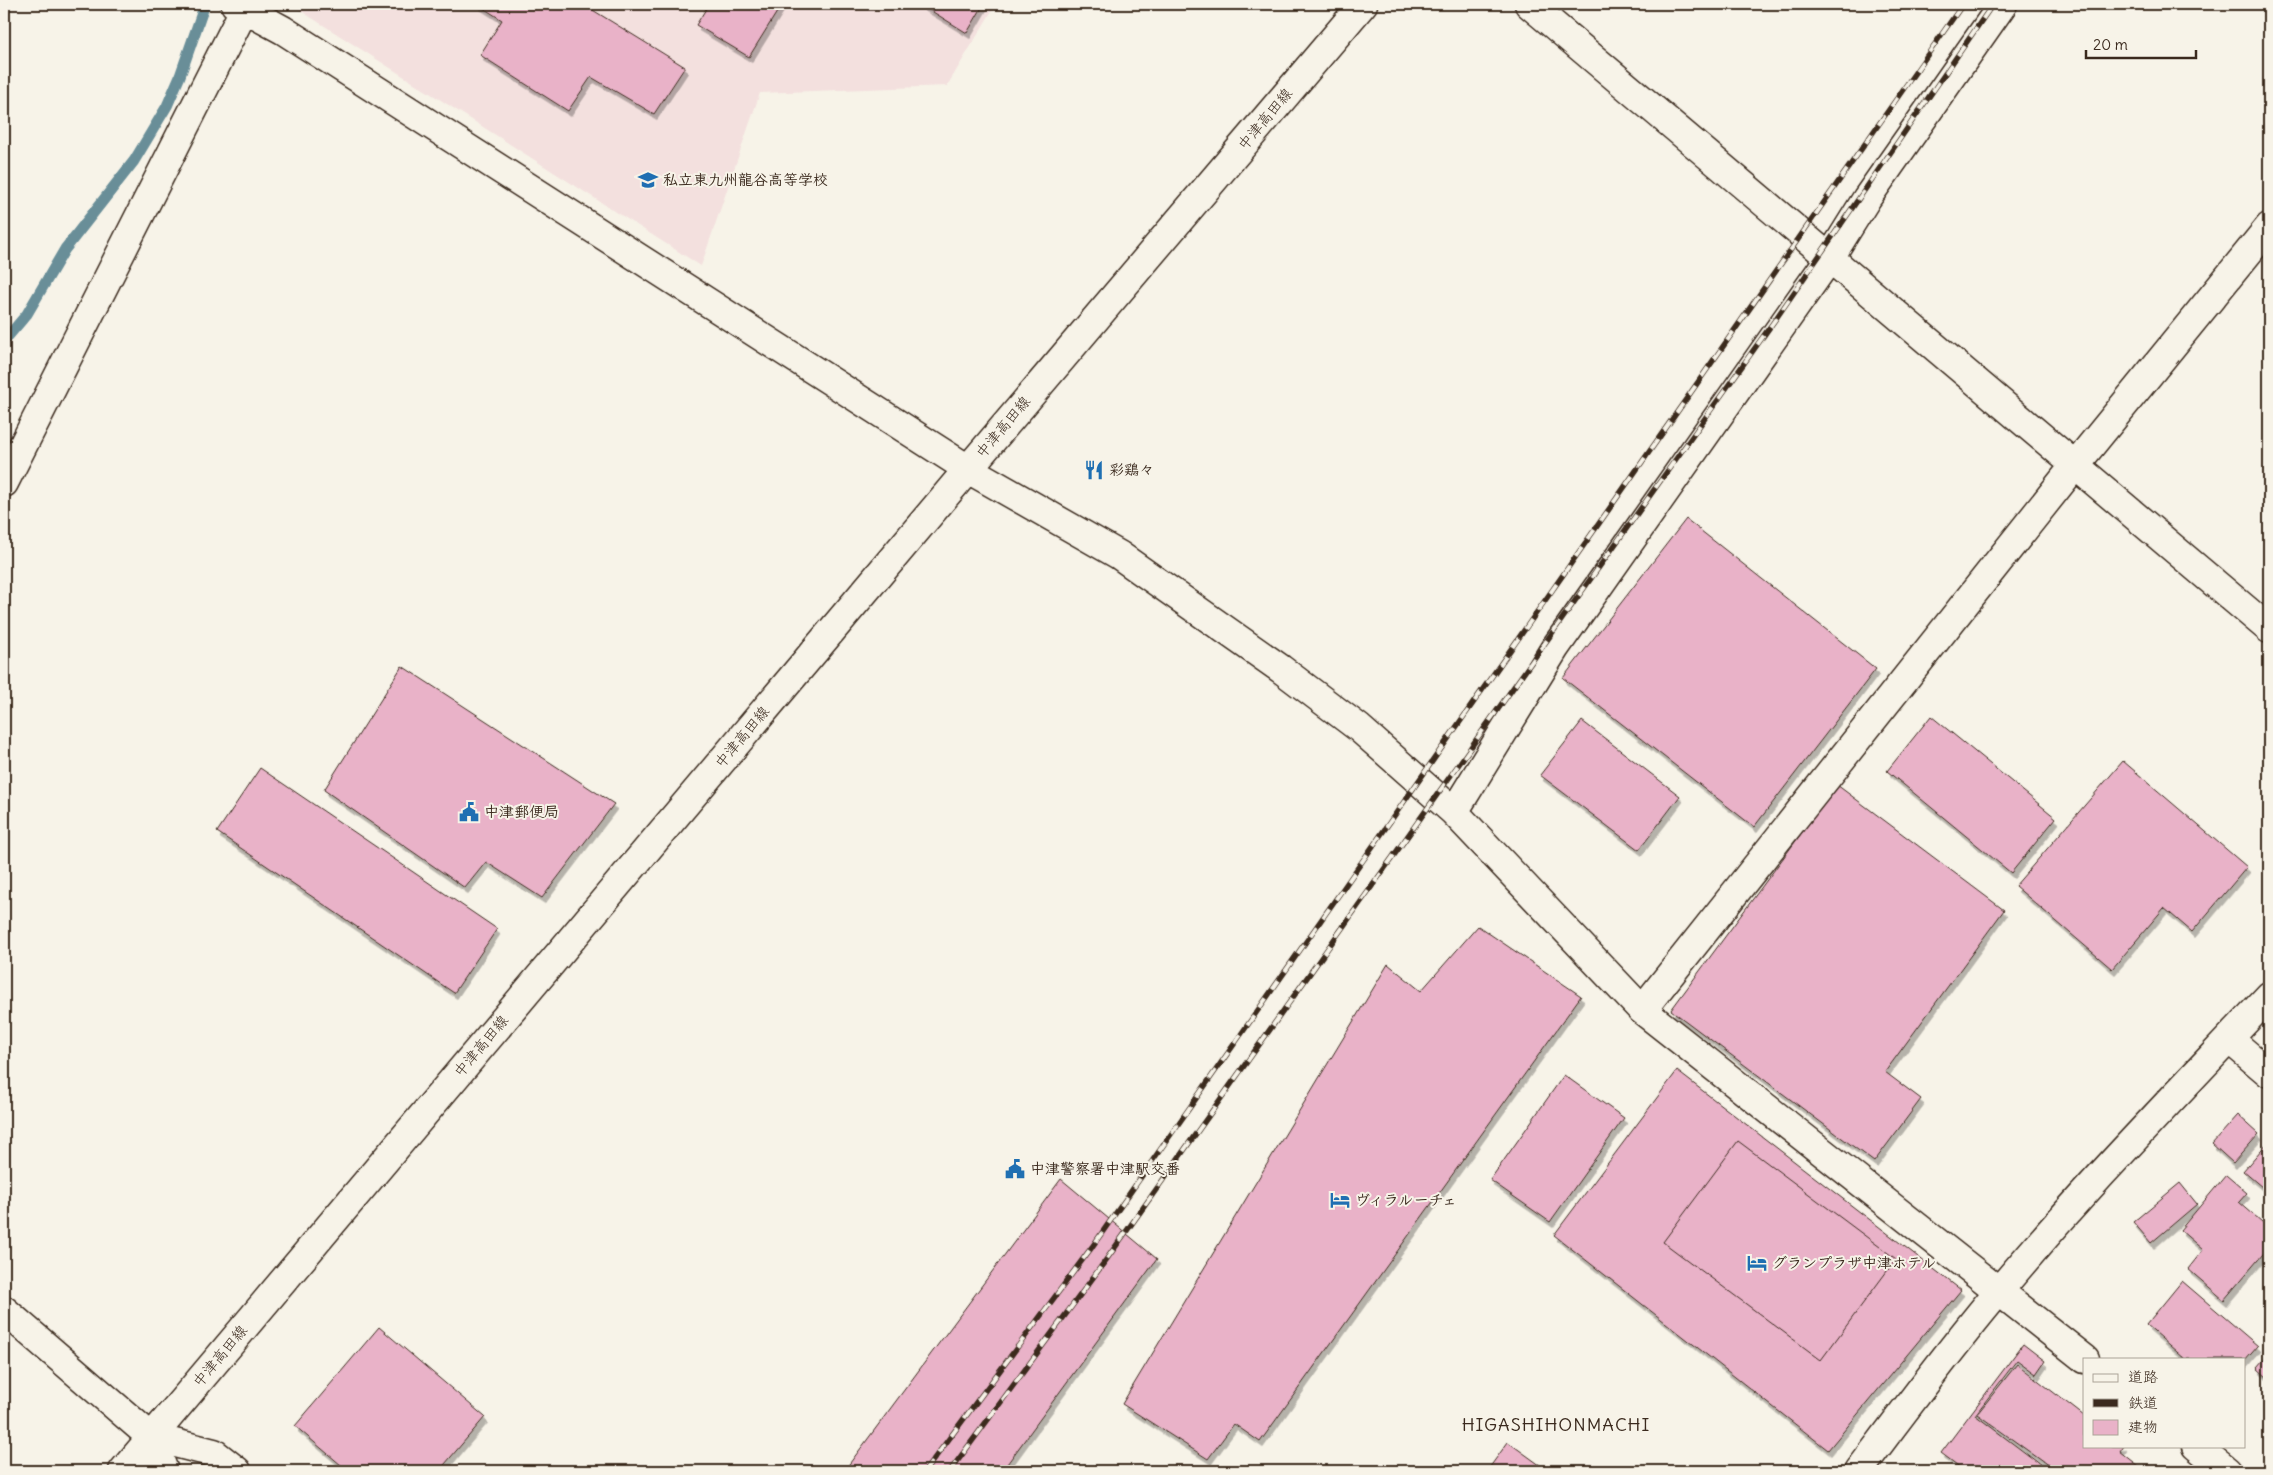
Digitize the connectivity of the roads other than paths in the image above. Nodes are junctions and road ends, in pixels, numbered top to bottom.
1 (1363, 4) edge
2 (1529, 4) edge
3 (2003, 4) edge
4 (240, 6) edge
5 (2269, 227) edge
6 (1828, 258) junction
7 (2076, 464) junction
8 (968, 469) junction
9 (4, 484) edge
10 (2269, 629) edge
11 (1454, 812) junction
12 (2269, 996) edge
13 (1642, 1010) junction
14 (2229, 1039) junction
15 (2269, 1073) edge
16 (1999, 1291) junction
17 (4, 1310) edge
18 (2084, 1358) edge
19 (151, 1437) junction
20 (2198, 1448) edge
21 (122, 1471) edge
22 (164, 1471) edge
23 (237, 1471) edge
24 (1859, 1471) edge
25 (2227, 1471) edge

1 - 8 street, 中津高田線
2 - 6 street
3 - 6 street
4 - 8 street
4 - 9 street
5 - 7 street
6 - 7 street
6 - 11 street
7 - 10 street
7 - 13 street
8 - 11 street
8 - 19 street, 中津高田線
11 - 13 street
12 - 14 street
13 - 16 street
14 - 15 street
14 - 16 street
16 - 18 street
16 - 24 street
17 - 19 street
19 - 21 street, 中津高田線
19 - 22 street
19 - 23 street
20 - 25 street

